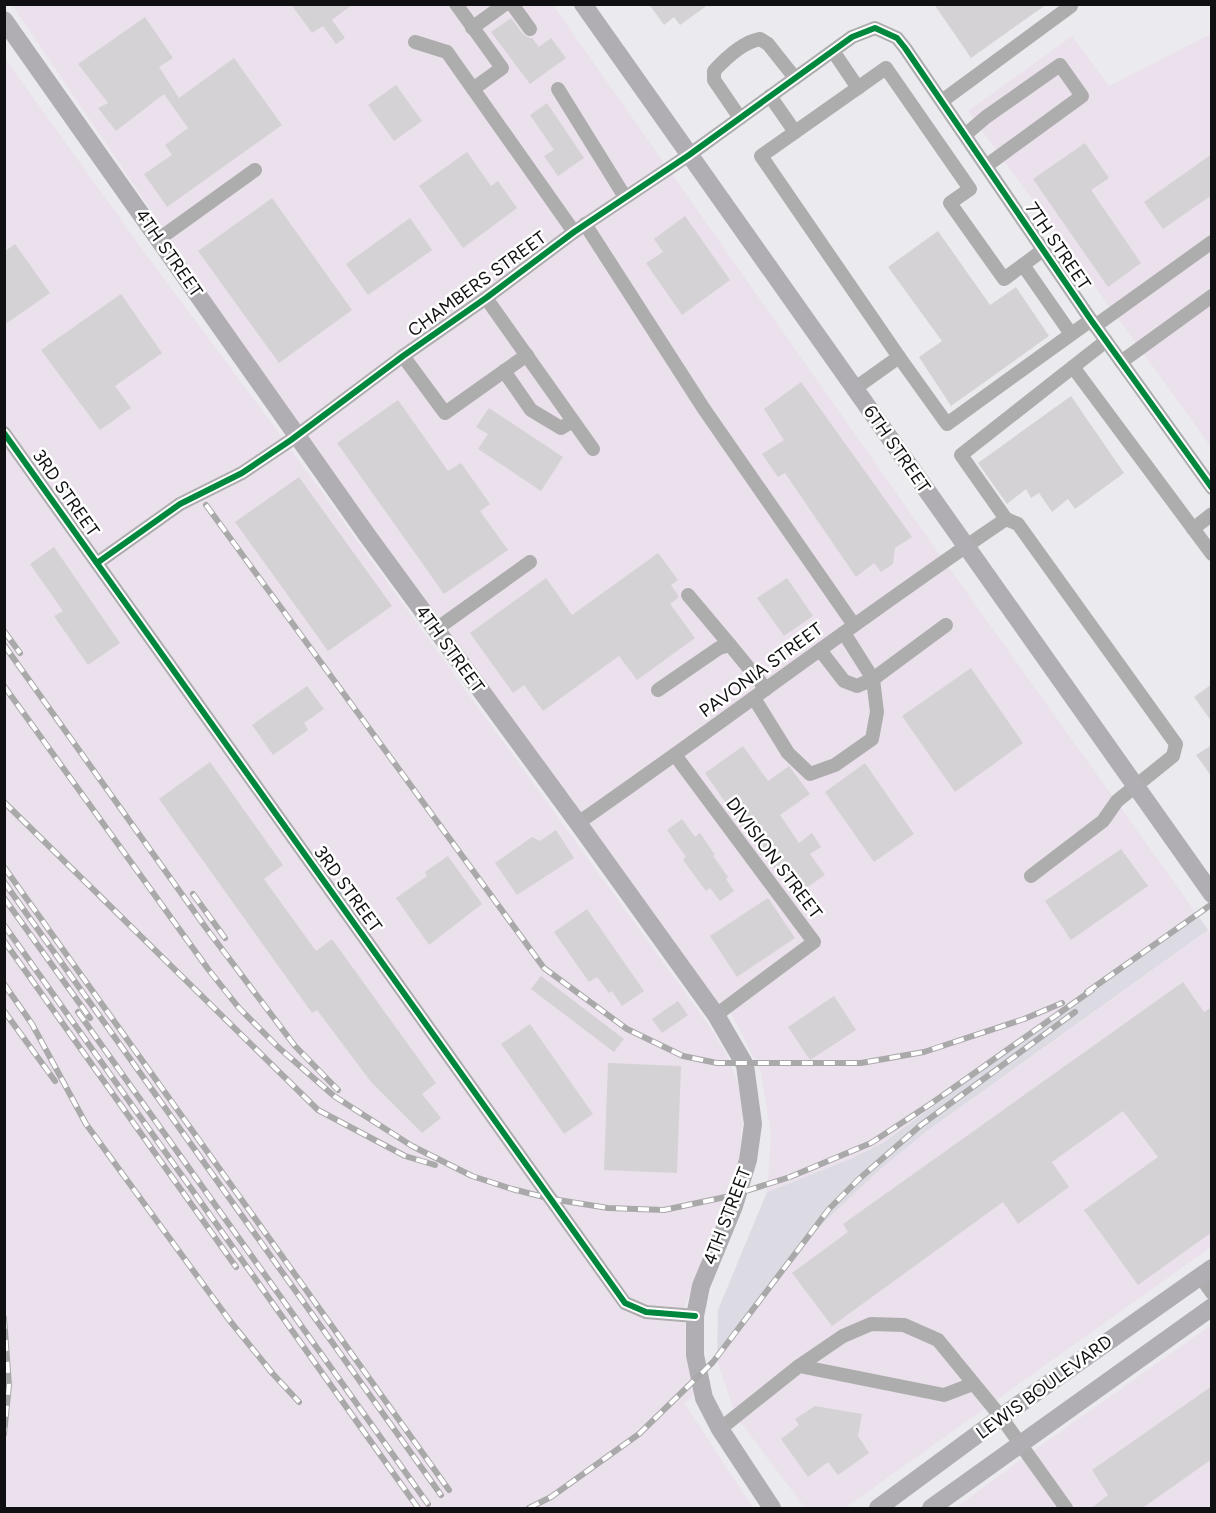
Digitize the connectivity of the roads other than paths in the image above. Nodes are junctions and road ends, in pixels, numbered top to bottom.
1 (456, 4) edge
2 (505, 4) edge
3 (512, 4) edge
4 (583, 4) edge
5 (1071, 6) edge
6 (472, 28) junction
7 (875, 28) joint
8 (530, 29) dead end
9 (7, 30) edge
10 (415, 42) dead end
11 (832, 51) junction
12 (795, 78) junction
13 (858, 88) junction
14 (473, 89) junction
15 (558, 89) dead end
16 (770, 96) junction
17 (942, 102) junction
18 (740, 118) junction
19 (922, 118) junction
20 (795, 132) junction
21 (964, 135) junction
22 (689, 155) junction
23 (986, 166) junction
24 (255, 170) dead end
25 (625, 197) junction
26 (580, 228) junction
27 (159, 239) junction
28 (1212, 242) edge
29 (1043, 250) junction
30 (1023, 265) junction
31 (1212, 296) edge
32 (486, 298) junction
33 (1093, 323) junction
34 (1071, 334) junction
35 (1106, 341) junction
36 (527, 355) junction
37 (403, 356) junction
38 (899, 357) junction
39 (1121, 362) junction
40 (1073, 367) junction
41 (504, 371) junction
42 (854, 389) junction
43 (573, 421) junction
44 (4, 433) edge
45 (298, 436) junction
46 (593, 449) dead end
47 (1212, 488) edge
48 (1212, 514) edge
49 (1006, 519) junction
50 (1193, 529) junction
51 (965, 546) junction
52 (1212, 554) edge
53 (530, 562) dead end
54 (97, 563) junction
55 (688, 595) dead end
56 (946, 625) dead end
57 (849, 629) junction
58 (435, 630) junction
59 (730, 645) junction
60 (819, 650) junction
61 (873, 678) junction
62 (766, 689) junction
63 (658, 690) dead end
64 (754, 698) junction
65 (675, 755) junction
66 (1135, 787) junction
67 (578, 822) junction
68 (1031, 876) dead end
69 (1212, 894) edge
70 (716, 1015) junction
71 (1206, 1272) edge
72 (1212, 1293) edge
73 (1212, 1307) edge
74 (695, 1316) junction
75 (799, 1366) junction
76 (973, 1384) junction
77 (1001, 1418) junction
78 (720, 1429) junction
79 (1020, 1443) junction
80 (772, 1509) edge
81 (878, 1509) edge
82 (931, 1509) edge
83 (1066, 1509) edge

1 - 6 street
2 - 6 street
3 - 8 street
4 - 22 main road, 6TH STREET
5 - 17 street
6 - 14 street
7 - 11 street, CHAMBERS STREET
7 - 17 street, 7TH STREET
9 - 27 main road, 4TH STREET
10 - 14 street
11 - 12 street, CHAMBERS STREET
11 - 13 street
12 - 16 street, CHAMBERS STREET
12 - 18 street
13 - 19 street
13 - 20 street
14 - 26 street
15 - 25 street
16 - 18 street, CHAMBERS STREET
16 - 20 street
17 - 19 street
17 - 21 street, 7TH STREET
18 - 22 street, CHAMBERS STREET
19 - 30 street
20 - 38 street
21 - 23 street, 7TH STREET
21 - 23 street
22 - 25 street, CHAMBERS STREET
22 - 42 main road, 6TH STREET
23 - 29 street, 7TH STREET
24 - 27 street
25 - 26 street, CHAMBERS STREET
26 - 32 street, CHAMBERS STREET
26 - 57 street
27 - 45 main road, 4TH STREET
28 - 33 street
29 - 30 street
29 - 33 street, 7TH STREET
30 - 34 street
31 - 39 street
32 - 36 street
32 - 37 street, CHAMBERS STREET
33 - 34 street
33 - 35 street, 7TH STREET
34 - 38 street
35 - 39 street, 7TH STREET
35 - 40 street
36 - 41 street
36 - 43 street
37 - 41 street
37 - 45 street, CHAMBERS STREET
38 - 42 street
39 - 47 street, 7TH STREET
40 - 49 street
40 - 50 street
41 - 43 street
42 - 51 main road, 6TH STREET
43 - 46 street
44 - 54 street, 3RD STREET
45 - 54 street, CHAMBERS STREET
45 - 58 main road, 4TH STREET
48 - 50 street
49 - 51 street, PAVONIA STREET
49 - 66 street
50 - 52 street
51 - 57 street, PAVONIA STREET
51 - 66 main road, 6TH STREET
53 - 58 street
54 - 74 street, 3RD STREET
55 - 59 street
56 - 61 street
57 - 60 street, PAVONIA STREET
57 - 61 street
58 - 67 main road, 4TH STREET
59 - 62 street
59 - 63 street
60 - 61 street
60 - 62 street, PAVONIA STREET
61 - 64 street
62 - 64 street, PAVONIA STREET
64 - 65 street, PAVONIA STREET
65 - 67 street, PAVONIA STREET
65 - 70 street, DIVISION STREET
66 - 68 street
66 - 69 main road, 6TH STREET
67 - 70 main road, 4TH STREET
70 - 74 main road, 4TH STREET
71 - 72 street
71 - 77 main road, LEWIS BOULEVARD
73 - 79 main road, LEWIS BOULEVARD
74 - 78 main road
75 - 76 street
75 - 76 street
75 - 78 street
76 - 77 street
77 - 79 street
77 - 81 main road, LEWIS BOULEVARD
78 - 80 main road
79 - 82 main road, LEWIS BOULEVARD
79 - 83 street

